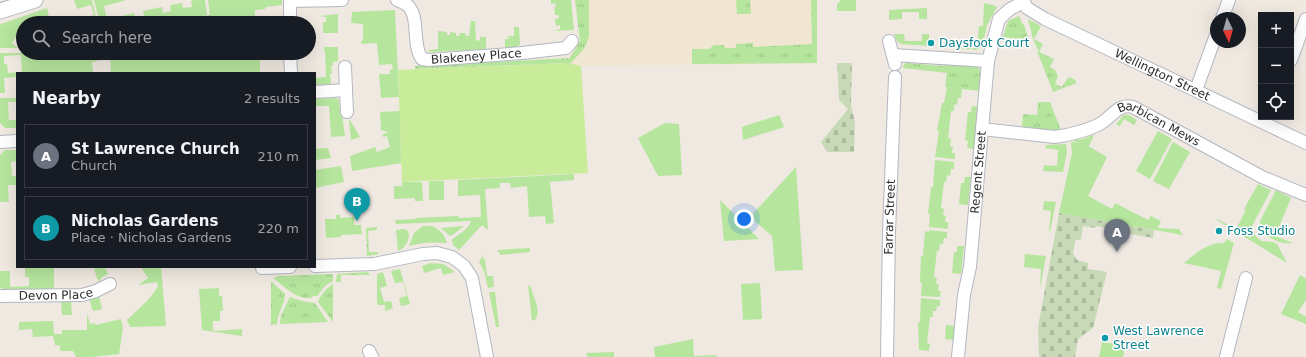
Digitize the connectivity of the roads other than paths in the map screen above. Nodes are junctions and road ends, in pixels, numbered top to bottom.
1 (35, 0) edge
2 (290, 0) edge
3 (342, 0) edge
4 (397, 0) edge
5 (1229, 0) edge
6 (1024, 1) edge
7 (0, 11) edge
8 (1224, 12) edge
9 (290, 16) edge
10 (1306, 19) edge
11 (572, 41) dead end
12 (888, 41) dead end
13 (1211, 48) edge
14 (1294, 52) edge
15 (290, 60) edge
16 (988, 61) junction
17 (345, 67) dead end
18 (291, 72) edge
19 (895, 77) dead end
20 (346, 90) junction
21 (1196, 90) junction
22 (316, 92) edge
23 (348, 112) dead end
24 (1269, 121) edge
25 (982, 130) junction
26 (16, 141) edge
27 (0, 142) edge
28 (1306, 143) edge
29 (1306, 195) edge
30 (316, 266) edge
31 (1246, 278) dead end
32 (110, 284) dead end
33 (0, 296) edge
34 (487, 357) edge
35 (887, 357) edge
36 (958, 357) edge
37 (1226, 357) edge

1 - 7 street
2 - 3 street
2 - 9 street
4 - 11 street, Blakeney Place
5 - 8 street
6 - 16 street, Regent Street
6 - 21 street, Wellington Street
10 - 14 street
12 - 16 street
13 - 21 street
15 - 18 street
16 - 25 street, Regent Street
17 - 20 street
19 - 35 street, Farrar Street
20 - 22 street
20 - 23 street
21 - 24 street, Wellington Street
24 - 28 street, Wellington Street
25 - 29 street, Barbican Mews
25 - 36 street, Regent Street
26 - 27 street
30 - 34 street
31 - 37 street
32 - 33 street, Devon Place

